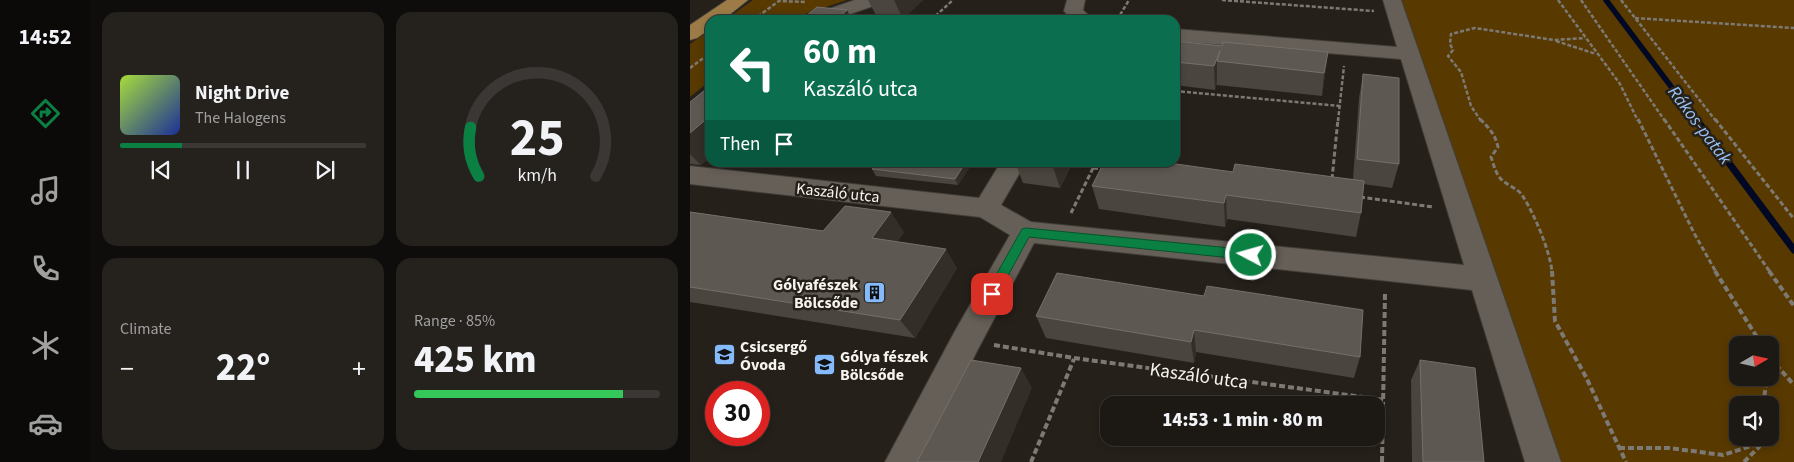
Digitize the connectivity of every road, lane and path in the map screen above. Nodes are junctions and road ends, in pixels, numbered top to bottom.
1 (739, 0) edge
2 (779, 0) edge
3 (872, 0) edge
4 (953, 0) edge
5 (1076, 0) edge
6 (1129, 0) edge
7 (1222, 0) edge
8 (1311, 0) edge
9 (1558, 0) edge
10 (1581, 0) edge
11 (1621, 0) edge
12 (1310, 6) junction
13 (1395, 6) edge
14 (717, 15) edge
15 (760, 15) edge
16 (822, 15) edge
17 (831, 15) edge
18 (936, 15) edge
19 (1076, 15) edge
20 (1120, 15) edge
21 (1635, 18) junction
22 (705, 24) edge
23 (1794, 28) edge
24 (690, 34) edge
25 (1180, 35) edge
26 (1585, 38) junction
27 (1554, 40) junction
28 (1346, 49) junction
29 (1410, 54) junction
30 (1596, 54) junction
31 (705, 57) edge
32 (690, 68) edge
33 (1180, 91) edge
34 (1340, 106) junction
35 (1011, 167) edge
36 (1093, 168) joint
37 (1103, 169) edge
38 (690, 175) edge
39 (1331, 183) edge
40 (1358, 196) edge
41 (986, 208) junction
42 (1462, 211) junction
43 (1794, 219) edge
44 (1026, 232) junction
45 (1059, 236) junction
46 (1385, 268) junction
47 (1484, 279) junction
48 (1794, 306) edge
49 (1756, 336) edge
50 (966, 341) junction
51 (1074, 358) junction
52 (1779, 368) edge
53 (1794, 385) edge
54 (1354, 396) edge
55 (1384, 396) edge
56 (1383, 446) edge
57 (1751, 446) edge
58 (1759, 446) edge
59 (1620, 448) junction
60 (903, 462) edge
61 (1031, 462) edge
62 (1382, 462) edge
63 (1543, 462) edge
64 (1626, 462) edge
65 (1744, 462) edge

1 - 14 main road
2 - 15 path
2 - 16 path
3 - 17 street
4 - 18 path
5 - 19 street
6 - 20 path
7 - 12 path
8 - 12 path
9 - 26 path
10 - 48 path
11 - 21 path
12 - 13 path
13 - 29 street
21 - 23 path
21 - 43 path
22 - 24 main road
25 - 28 street
26 - 27 path
26 - 30 path
27 - 30 path
27 - 59 path
28 - 29 street
28 - 34 path
29 - 42 street
30 - 49 path
31 - 32 path
33 - 34 path
34 - 39 path
35 - 41 street
36 - 37 path
36 - 45 path
38 - 41 street, Kaszáló utca
40 - 42 path
41 - 44 street, Kaszáló utca
42 - 47 street
44 - 45 street, Kaszáló utca
44 - 50 street
45 - 46 street, Kaszáló utca
46 - 47 street, Kaszáló utca
46 - 55 path
47 - 63 street
50 - 51 path, Kaszáló utca
50 - 60 street
51 - 54 path, Kaszáló utca
51 - 61 path
52 - 53 path
56 - 62 path
57 - 59 path
58 - 65 path
59 - 64 path

